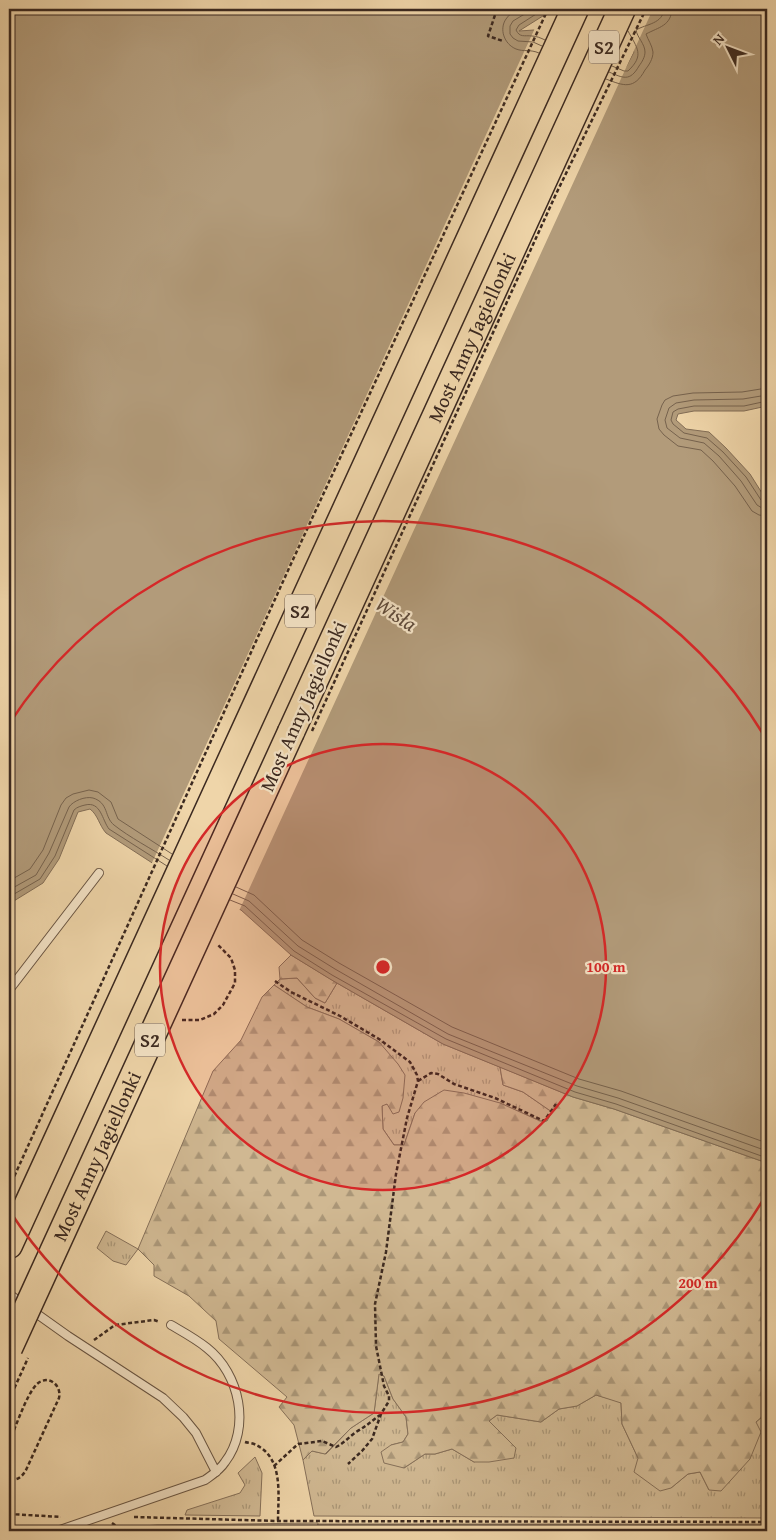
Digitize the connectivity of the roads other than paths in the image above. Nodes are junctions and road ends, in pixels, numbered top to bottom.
1 (575, 9) edge
2 (622, 9) edge
3 (99, 873) dead end
4 (9, 990) edge
5 (9, 1245) edge
6 (9, 1294) edge
7 (171, 1325) road end
8 (19, 1351) edge
9 (216, 1472) junction
10 (57, 1531) edge

1 - 5 highway, Most Anny Jagiellonki / S2
2 - 8 highway, Most Anny Jagiellonki / S2, bridge
3 - 4 lane
6 - 9 lane
7 - 9 lane
9 - 10 lane

